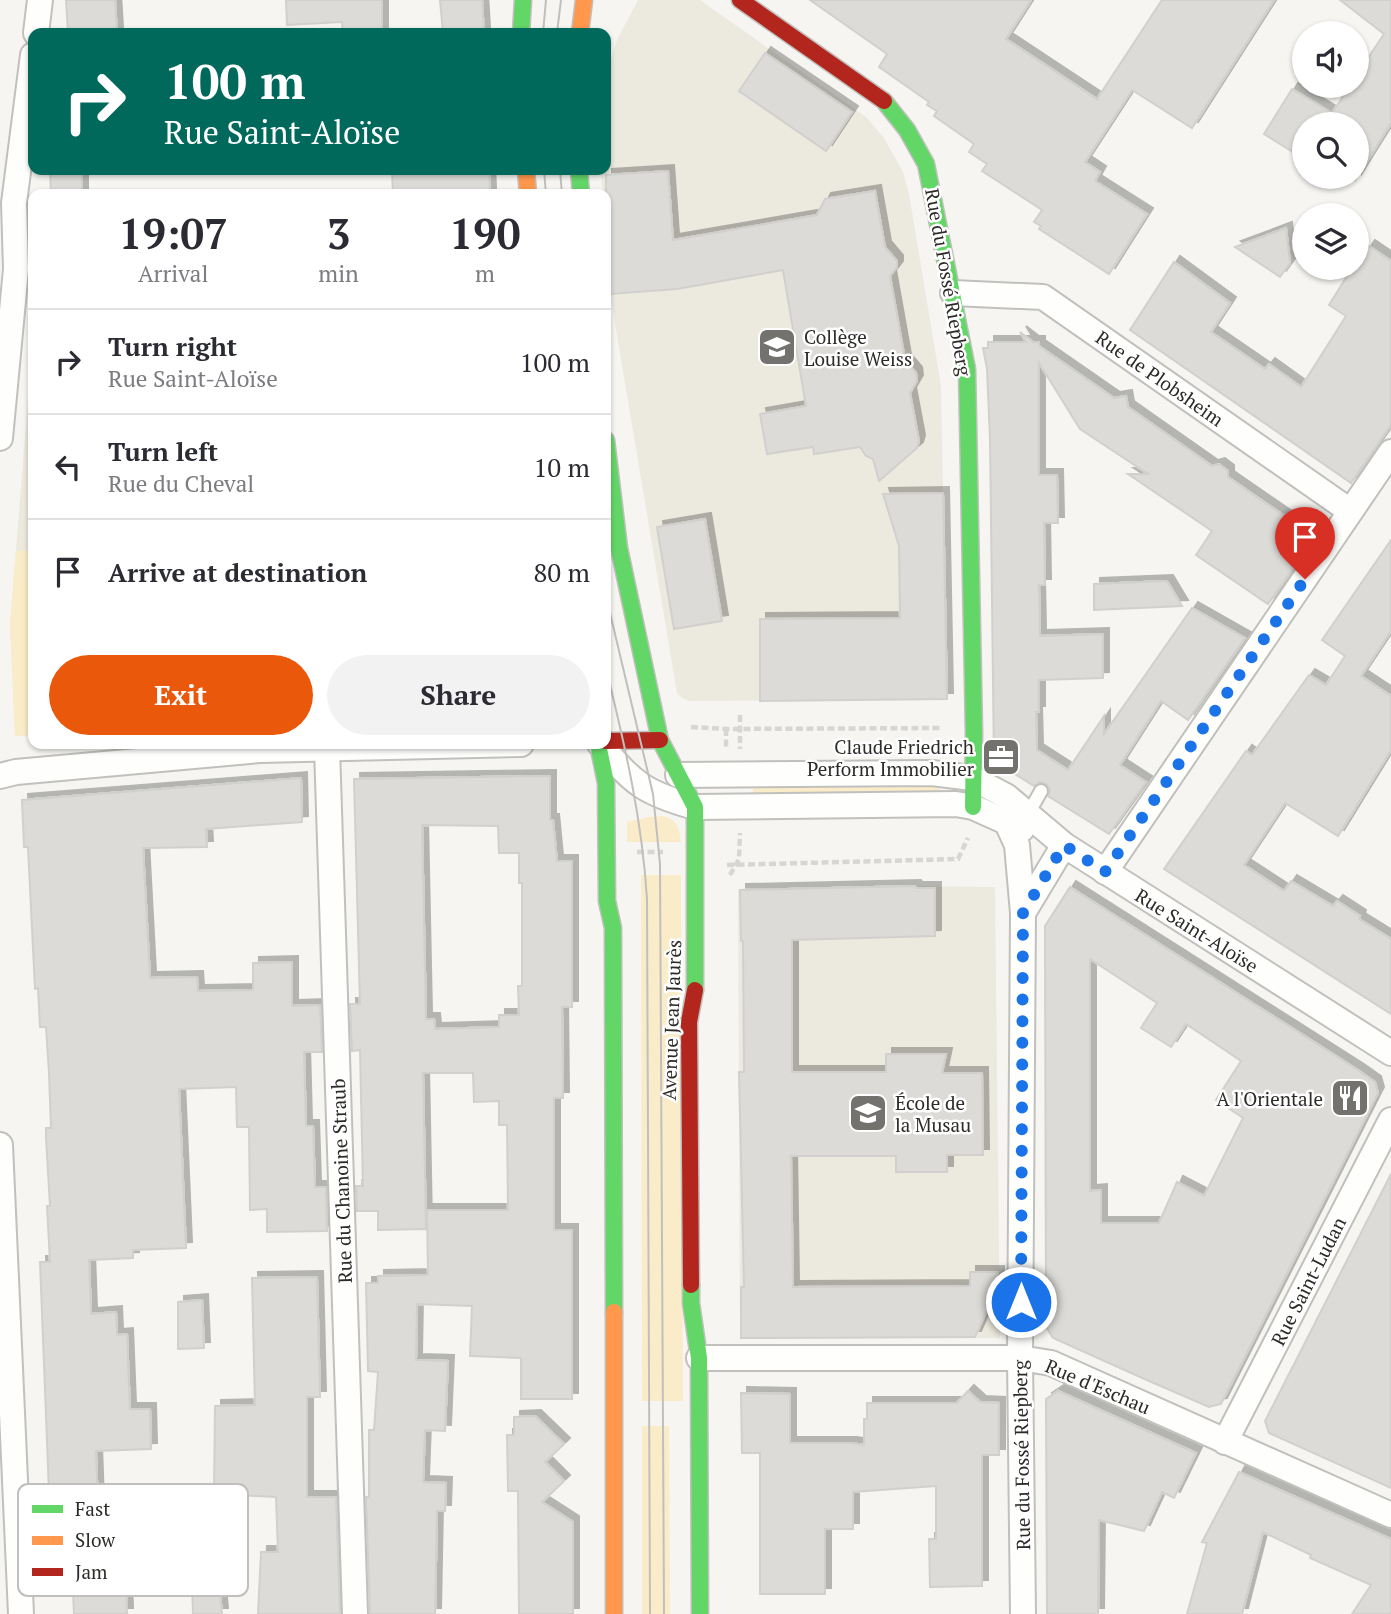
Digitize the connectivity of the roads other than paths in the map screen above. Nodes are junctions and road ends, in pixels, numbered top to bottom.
1 (40, 0) edge
2 (523, 0) edge
3 (584, 0) edge
4 (740, 0) edge
5 (37, 28) edge
6 (521, 28) edge
7 (581, 28) edge
8 (28, 84) edge
9 (7, 204) edge
10 (24, 268) edge
11 (953, 293) junction
12 (0, 438) edge
13 (1391, 452) edge
14 (1383, 479) edge
15 (611, 482) edge
16 (1350, 511) junction
17 (660, 740) junction
18 (611, 741) edge
19 (294, 749) edge
20 (327, 749) edge
21 (600, 749) edge
22 (603, 749) edge
23 (678, 775) junction
24 (0, 776) edge
25 (972, 778) junction
26 (1041, 791) dead end
27 (964, 805) junction
28 (695, 807) junction
29 (1017, 819) junction
30 (1064, 845) junction
31 (1105, 872) junction
32 (1023, 913) junction
33 (1391, 1052) edge
34 (1391, 1120) edge
35 (0, 1144) edge
36 (699, 1358) junction
37 (1020, 1358) junction
38 (1225, 1442) junction
39 (1391, 1515) edge
40 (18, 1547) edge
41 (20, 1596) edge
42 (21, 1614) edge
43 (355, 1614) edge
44 (614, 1614) edge
45 (700, 1614) edge
46 (1023, 1614) edge

1 - 5 street
2 - 6 main road
3 - 7 main road
4 - 11 main road, Rue du Fossé Riepberg
8 - 9 street
9 - 10 street
10 - 12 street
11 - 16 street, Rue de Plobsheim
11 - 25 main road, Rue du Fossé Riepberg
13 - 14 street
14 - 16 street
15 - 17 main road, Avenue Jean Jaurès
16 - 31 street
17 - 18 main road
17 - 23 main road, Avenue Jean Jaurès
19 - 24 street
20 - 43 street, Rue du Chanoine Straub
21 - 44 main road
22 - 28 street
23 - 25 street, Rue Saint-Aloïse
23 - 28 main road, Avenue Jean Jaurès
25 - 27 main road, Rue du Fossé Riepberg
25 - 29 street, Rue Saint-Aloïse
26 - 29 lane
27 - 28 street
27 - 29 street
28 - 36 main road, Avenue Jean Jaurès
29 - 30 street, Rue Saint-Aloïse
29 - 32 street, Rue du Fossé Riepberg
30 - 31 street, Rue Saint-Aloïse
30 - 32 street
31 - 33 street, Rue Saint-Aloïse
32 - 37 street, Rue du Fossé Riepberg
34 - 38 street, Rue Saint-Ludan
35 - 40 street
36 - 37 street, Rue d'Eschau
36 - 45 main road, Avenue Jean Jaurès
37 - 38 street, Rue d'Eschau
37 - 46 street, Rue du Fossé Riepberg
38 - 39 street, Rue d'Eschau
41 - 42 street

